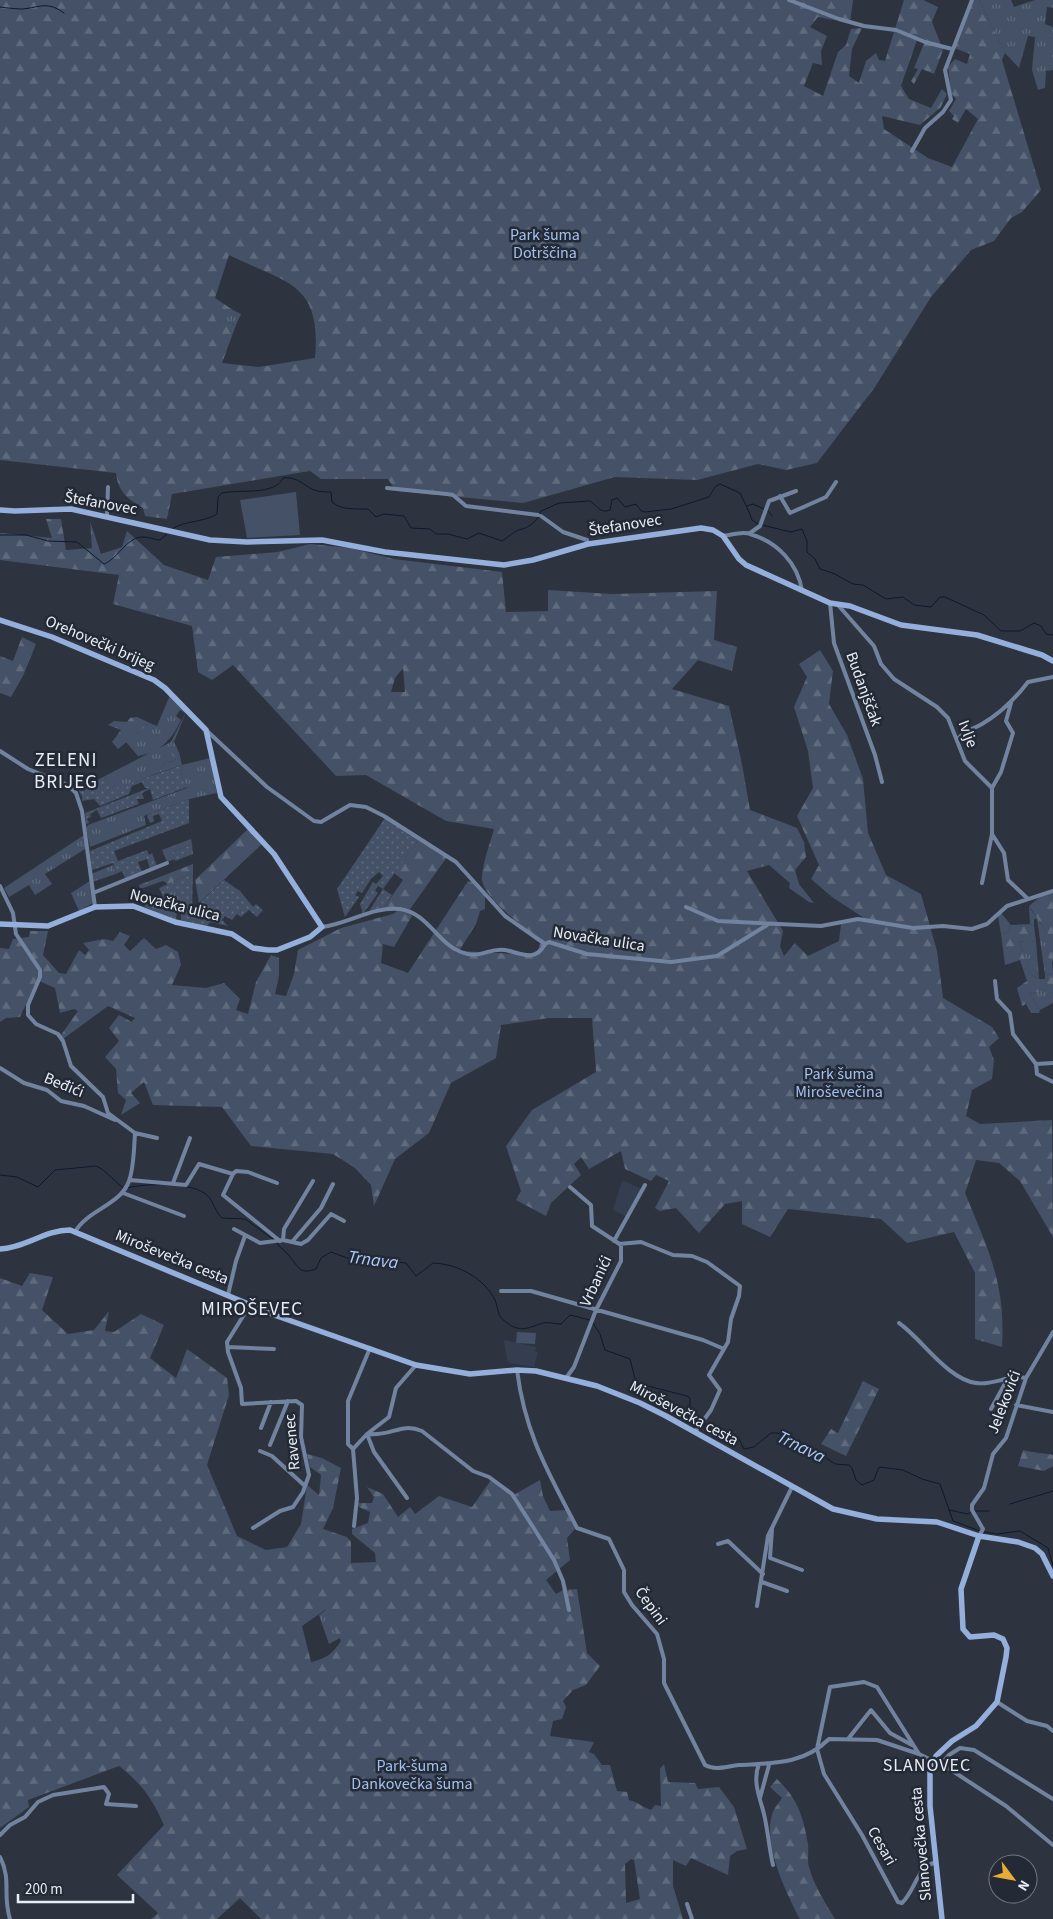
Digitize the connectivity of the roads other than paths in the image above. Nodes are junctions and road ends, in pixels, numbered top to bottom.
1 (789, 0) edge
2 (972, 0) edge
3 (952, 49) junction
4 (912, 151) dead end
5 (836, 482) dead end
6 (108, 487) dead end
7 (387, 488) dead end
8 (796, 491) dead end
9 (780, 496) junction
10 (0, 510) edge
11 (107, 516) junction
12 (750, 533) junction
13 (723, 536) junction
14 (588, 544) junction
15 (802, 591) junction
16 (830, 603) junction
17 (837, 604) junction
18 (0, 620) edge
19 (1053, 661) edge
20 (1053, 677) edge
21 (1011, 703) junction
22 (206, 730) junction
23 (956, 741) junction
24 (0, 751) edge
25 (882, 782) dead end
26 (992, 788) junction
27 (992, 834) junction
28 (167, 863) dead end
29 (982, 883) dead end
30 (0, 886) edge
31 (1053, 891) edge
32 (93, 893) junction
33 (1027, 898) junction
34 (95, 907) junction
35 (686, 907) dead end
36 (0, 924) edge
37 (13, 924) junction
38 (767, 924) junction
39 (322, 927) junction
40 (545, 944) junction
41 (995, 981) dead end
42 (1053, 1063) edge
43 (1036, 1064) junction
44 (0, 1068) edge
45 (1053, 1082) edge
46 (120, 1122) junction
47 (135, 1133) junction
48 (157, 1138) dead end
49 (190, 1138) dead end
50 (233, 1174) junction
51 (130, 1180) junction
52 (313, 1181) dead end
53 (172, 1183) junction
54 (277, 1183) dead end
55 (333, 1184) dead end
56 (644, 1185) dead end
57 (570, 1187) dead end
58 (124, 1190) junction
59 (321, 1208) junction
60 (331, 1214) junction
61 (184, 1216) dead end
62 (344, 1220) dead end
63 (234, 1229) dead end
64 (75, 1232) junction
65 (245, 1236) junction
66 (614, 1241) junction
67 (279, 1242) junction
68 (292, 1242) junction
69 (619, 1244) junction
70 (0, 1249) edge
71 (501, 1291) dead end
72 (228, 1295) junction
73 (250, 1304) junction
74 (596, 1310) junction
75 (899, 1324) dead end
76 (1053, 1332) edge
77 (228, 1347) junction
78 (370, 1348) junction
79 (274, 1349) dead end
80 (724, 1349) junction
81 (416, 1365) junction
82 (517, 1370) junction
83 (566, 1378) junction
84 (1008, 1378) junction
85 (1026, 1378) junction
86 (288, 1401) junction
87 (270, 1402) junction
88 (1016, 1406) junction
89 (991, 1409) dead end
90 (1053, 1412) edge
91 (260, 1428) dead end
92 (695, 1432) junction
93 (367, 1434) junction
94 (270, 1445) dead end
95 (353, 1449) junction
96 (260, 1450) dead end
97 (305, 1486) junction
98 (792, 1487) junction
99 (407, 1498) dead end
100 (354, 1526) dead end
101 (253, 1528) dead end
102 (772, 1529) junction
103 (981, 1533) junction
104 (718, 1544) dead end
105 (802, 1570) dead end
106 (763, 1574) junction
107 (1053, 1576) edge
108 (762, 1582) junction
109 (787, 1591) dead end
110 (757, 1606) dead end
111 (569, 1610) dead end
112 (997, 1702) junction
113 (1053, 1731) edge
114 (848, 1739) junction
115 (914, 1746) junction
116 (817, 1749) junction
117 (919, 1754) junction
118 (933, 1763) junction
119 (759, 1764) junction
120 (769, 1765) junction
121 (940, 1765) junction
122 (1053, 1799) edge
123 (759, 1800) junction
124 (136, 1806) dead end
125 (0, 1835) edge
126 (1053, 1845) edge
127 (0, 1857) edge
128 (936, 1862) junction
129 (773, 1865) dead end
130 (687, 1904) dead end
131 (10, 1919) edge
132 (692, 1919) edge
133 (942, 1919) edge

1 - 3 street
2 - 3 street
3 - 4 street
5 - 9 street
6 - 11 street
7 - 14 street
8 - 9 street
9 - 12 street
10 - 11 street, Štefanovec
11 - 14 street, Štefanovec
12 - 13 street
12 - 15 street
13 - 14 street, Štefanovec
13 - 15 street
15 - 16 street
16 - 17 street
16 - 25 street, Budanjščak
17 - 19 street
17 - 23 street, Ivlje
18 - 22 street, Orehovečki brijeg
20 - 21 street
21 - 23 street
21 - 26 street
22 - 39 street
22 - 40 street
23 - 26 street, Ivlje
24 - 32 street
26 - 27 street
27 - 29 street
27 - 33 street
28 - 32 street
30 - 37 street
31 - 33 street
32 - 34 street
33 - 38 street
34 - 37 street, Novačka ulica
34 - 39 street, Novačka ulica
35 - 38 street
36 - 37 street, Novačka ulica
37 - 46 street
38 - 40 street, Novačka ulica
39 - 40 street, Novačka ulica
41 - 43 street
42 - 43 street
43 - 45 street
44 - 46 street, Beđići
46 - 47 street
47 - 48 street
47 - 51 street
49 - 53 street
50 - 53 street
50 - 54 street
50 - 67 street
51 - 53 street
51 - 58 street
52 - 67 street
55 - 59 street
56 - 66 street
57 - 66 street, Vrbanići
58 - 61 street
58 - 64 street
59 - 60 street
59 - 68 street
60 - 62 street
60 - 68 street
63 - 65 street
64 - 70 street, Miroševečka cesta
64 - 72 street, Miroševečka cesta
65 - 67 street
65 - 72 street
66 - 69 street, Vrbanići
67 - 68 street
69 - 74 street, Vrbanići
69 - 80 street
71 - 74 street
72 - 73 street, Miroševečka cesta
73 - 77 street
73 - 78 street, Miroševečka cesta
74 - 80 street
74 - 83 street, Vrbanići
75 - 84 street
76 - 85 street, Jelekovići
77 - 79 street
77 - 87 street, Ravenec
78 - 81 street, Miroševečka cesta
78 - 95 street
80 - 92 street
81 - 82 street, Miroševečka cesta
81 - 93 street
82 - 83 street, Miroševečka cesta
82 - 119 street, Čepini
83 - 92 street, Miroševečka cesta
84 - 85 street
84 - 89 street
85 - 88 street, Jelekovići
86 - 87 street, Ravenec
86 - 94 street
86 - 97 street, Ravenec
87 - 91 street
88 - 90 street
88 - 103 street, Jelekovići
92 - 98 street, Miroševečka cesta
93 - 95 street
93 - 99 street
93 - 111 street
95 - 100 street
96 - 97 street
97 - 101 street, Ravenec
98 - 102 street
98 - 103 street, Miroševečka cesta
102 - 105 street
102 - 106 street
103 - 107 street, Miroševečka cesta
103 - 112 street
104 - 106 street
106 - 108 street
108 - 109 street
108 - 110 street
112 - 113 street
112 - 118 street
114 - 115 street
114 - 116 street
114 - 117 street
115 - 116 street
115 - 117 street
116 - 120 street
116 - 128 street, Cesari
117 - 118 street
118 - 121 street
118 - 128 street, Slanovečka cesta
119 - 120 street
119 - 123 street
120 - 123 street
121 - 122 street
121 - 126 street
123 - 129 street
124 - 125 street
127 - 131 street
128 - 133 street, Slanovečka cesta
130 - 132 street

